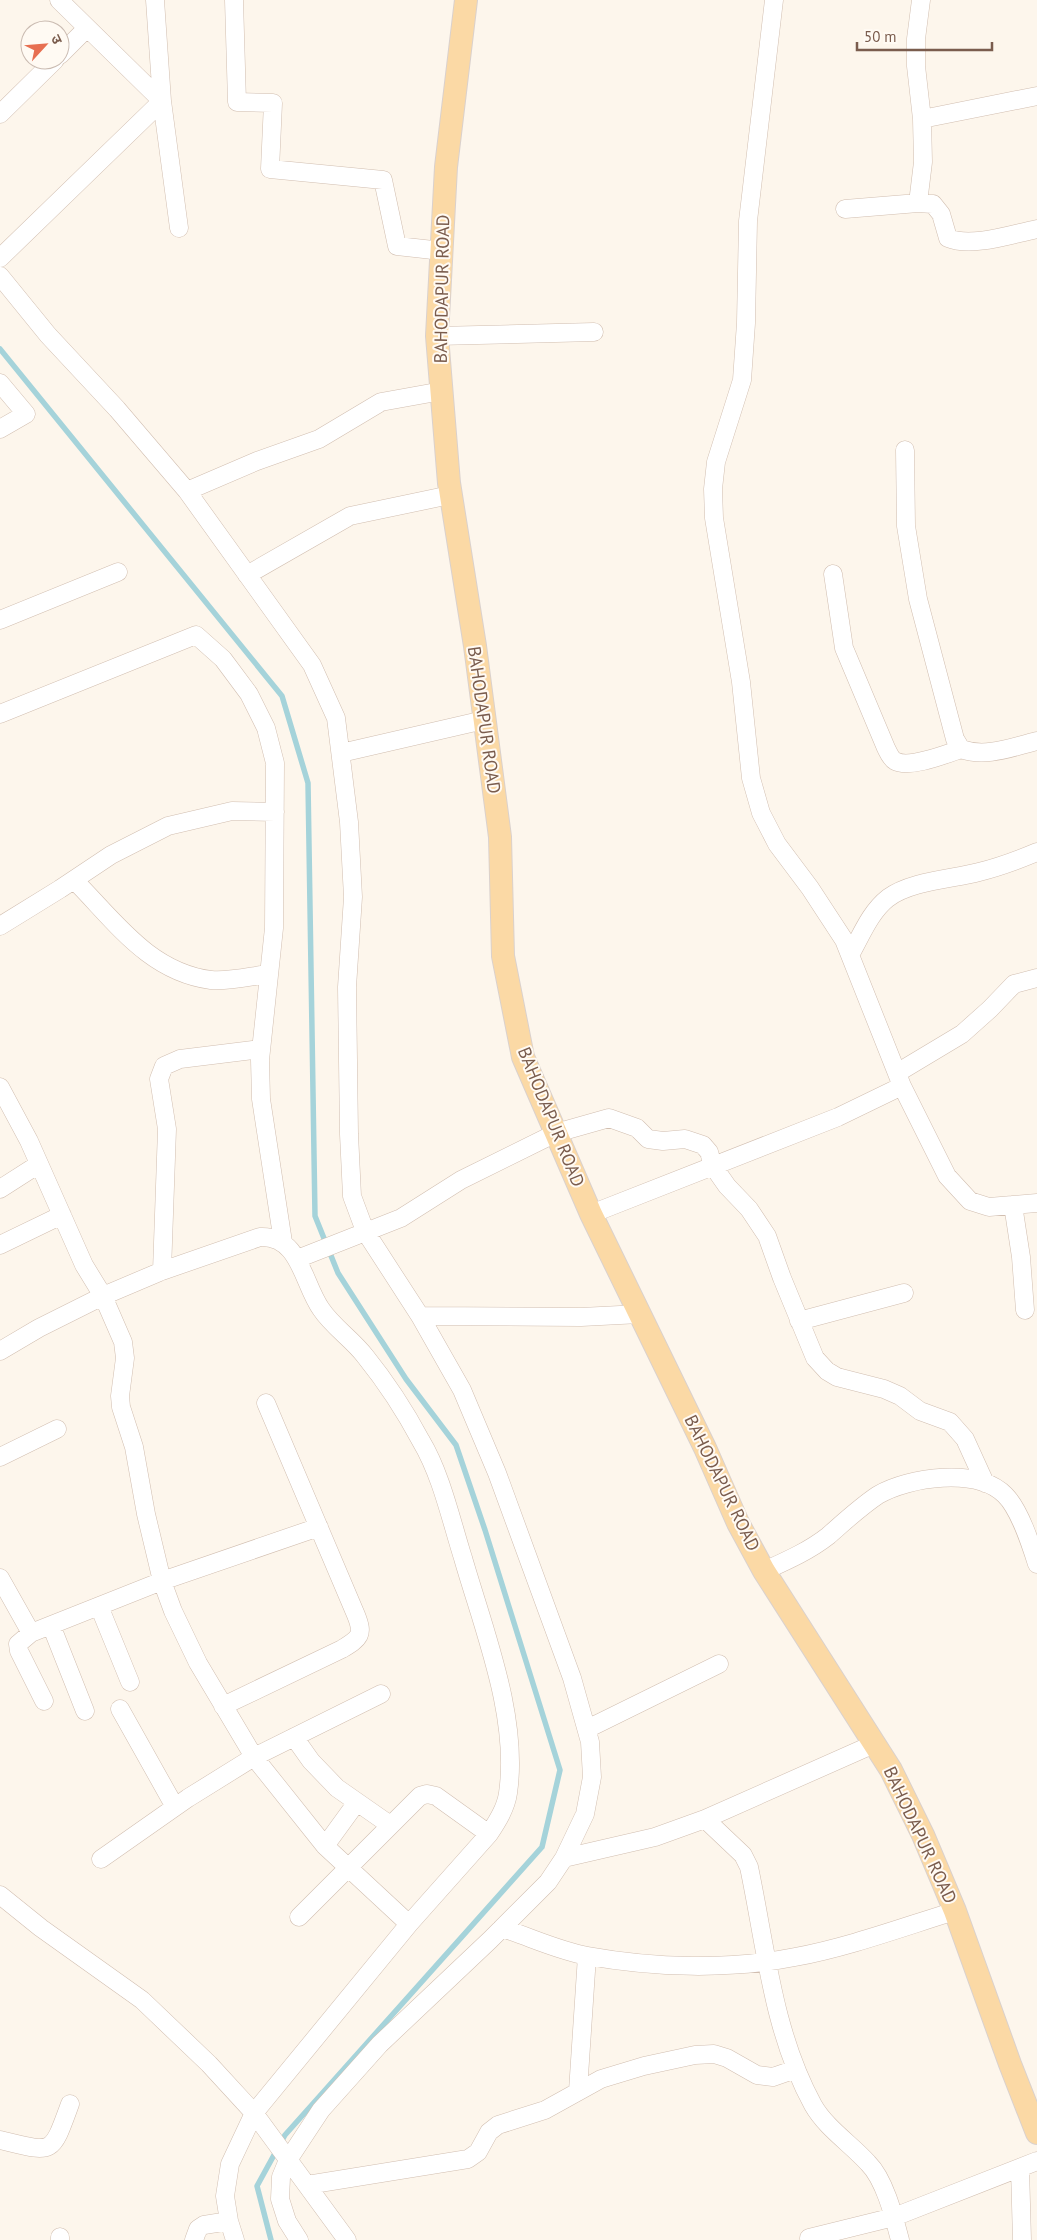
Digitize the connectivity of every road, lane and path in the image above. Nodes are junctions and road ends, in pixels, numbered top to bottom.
1 (59, 0) edge
2 (155, 0) edge
3 (234, 0) edge
4 (466, 0) edge
5 (774, 0) edge
6 (922, 0) edge
7 (87, 28) junction
8 (70, 45) edge
9 (45, 70) edge
10 (1037, 96) edge
11 (162, 101) junction
12 (0, 114) edge
13 (922, 119) junction
14 (918, 203) junction
15 (845, 209) dead end
16 (179, 228) dead end
17 (1037, 229) edge
18 (442, 250) junction
19 (0, 258) edge
20 (0, 276) edge
21 (594, 332) dead end
22 (437, 336) junction
23 (0, 383) edge
24 (442, 391) junction
25 (0, 429) edge
26 (905, 450) dead end
27 (187, 491) junction
28 (450, 495) junction
29 (118, 572) dead end
30 (833, 574) dead end
31 (247, 575) junction
32 (0, 620) edge
33 (0, 714) edge
34 (484, 720) junction
35 (1037, 741) edge
36 (961, 749) junction
37 (340, 753) junction
38 (274, 812) junction
39 (1037, 852) edge
40 (74, 880) junction
41 (0, 926) edge
42 (850, 955) junction
43 (269, 974) junction
44 (1037, 978) edge
45 (261, 1050) junction
46 (899, 1079) junction
47 (0, 1087) edge
48 (556, 1133) junction
49 (40, 1164) junction
50 (713, 1166) junction
51 (0, 1189) edge
52 (1037, 1203) edge
53 (1013, 1205) junction
54 (591, 1214) junction
55 (62, 1215) junction
56 (365, 1231) junction
57 (283, 1242) junction
58 (0, 1245) edge
59 (304, 1256) junction
60 (162, 1270) junction
61 (904, 1293) dead end
62 (103, 1296) junction
63 (1025, 1310) dead end
64 (640, 1314) junction
65 (420, 1316) junction
66 (799, 1321) junction
67 (0, 1351) edge
68 (266, 1403) dead end
69 (57, 1429) dead end
70 (0, 1457) edge
71 (985, 1483) junction
72 (319, 1527) junction
73 (1033, 1538) edge
74 (1037, 1564) edge
75 (764, 1571) junction
76 (0, 1578) edge
77 (162, 1581) junction
78 (99, 1606) junction
79 (51, 1625) junction
80 (30, 1633) junction
81 (719, 1664) dead end
82 (130, 1682) dead end
83 (381, 1694) dead end
84 (44, 1701) dead end
85 (223, 1706) junction
86 (120, 1709) dead end
87 (85, 1711) dead end
88 (586, 1730) junction
89 (294, 1737) junction
90 (874, 1744) junction
91 (254, 1757) junction
92 (358, 1802) junction
93 (175, 1807) junction
94 (705, 1819) junction
95 (390, 1825) junction
96 (489, 1834) junction
97 (325, 1846) junction
98 (564, 1858) junction
99 (101, 1859) dead end
100 (349, 1868) junction
101 (0, 1895) edge
102 (955, 1911) junction
103 (299, 1916) dead end
104 (409, 1924) junction
105 (502, 1928) junction
106 (586, 1956) junction
107 (767, 1962) junction
108 (796, 2069) junction
109 (578, 2091) junction
110 (70, 2104) dead end
111 (256, 2116) junction
112 (1037, 2133) edge
113 (0, 2140) edge
114 (287, 2158) junction
115 (1037, 2161) edge
116 (1020, 2168) junction
117 (307, 2185) junction
118 (894, 2217) junction
119 (229, 2222) junction
120 (809, 2238) dead end
121 (194, 2240) edge
122 (235, 2240) edge
123 (299, 2240) edge
124 (348, 2240) edge
125 (900, 2240) edge
126 (1022, 2240) edge

1 - 7 street
2 - 11 street
3 - 18 street
4 - 18 main road, BAHODAPUR ROAD
5 - 42 street
6 - 13 street
7 - 8 street
7 - 11 street
9 - 12 street
10 - 13 street
11 - 16 street
11 - 19 street
13 - 14 street
14 - 15 street
14 - 17 street
18 - 22 main road, BAHODAPUR ROAD
20 - 27 street
21 - 22 street
22 - 24 main road, BAHODAPUR ROAD
23 - 25 street
24 - 27 street
24 - 28 main road, BAHODAPUR ROAD
26 - 36 street
27 - 31 street
28 - 31 street
28 - 34 main road, BAHODAPUR ROAD
29 - 32 street
30 - 36 street
31 - 37 street
33 - 38 street
34 - 37 street
34 - 48 main road, BAHODAPUR ROAD
35 - 36 street
37 - 56 street
38 - 40 street
38 - 43 street
39 - 42 street
40 - 41 street
40 - 43 street
42 - 46 street
43 - 45 street
44 - 46 street
45 - 57 street
45 - 60 street
46 - 50 street
46 - 53 street
47 - 49 street
48 - 50 street
48 - 54 main road, BAHODAPUR ROAD
48 - 56 street
49 - 51 street
49 - 55 street
50 - 54 street
50 - 66 street
52 - 53 street
53 - 63 street
54 - 64 main road, BAHODAPUR ROAD
55 - 58 street
55 - 62 street
56 - 59 street
56 - 65 street
57 - 59 street
57 - 60 street
59 - 96 street
60 - 62 street
61 - 66 street
62 - 67 street
62 - 77 street
64 - 65 street
64 - 75 main road, BAHODAPUR ROAD
65 - 88 street
66 - 71 street
68 - 72 street
69 - 70 street
71 - 73 street
71 - 75 street
72 - 77 street
72 - 85 street
73 - 74 street
75 - 90 main road, BAHODAPUR ROAD
76 - 80 street
77 - 78 street
77 - 85 street
78 - 79 street
78 - 82 street
79 - 80 street
79 - 87 street
80 - 84 street
81 - 88 street
83 - 89 street
85 - 91 street
86 - 93 street
88 - 98 street
89 - 91 street
89 - 92 street
90 - 94 street
90 - 102 main road, BAHODAPUR ROAD
91 - 93 street
91 - 97 street
92 - 95 street
92 - 97 street
93 - 99 street
94 - 98 street
94 - 107 street
95 - 96 street
95 - 100 street
96 - 104 street
97 - 100 street
98 - 105 street
100 - 103 street
100 - 104 street
101 - 111 street
102 - 107 street
102 - 112 main road, BAHODAPUR ROAD
104 - 111 street
105 - 106 street
105 - 114 street
106 - 107 street
106 - 109 street
107 - 108 street
108 - 109 street
108 - 118 street
109 - 117 street
110 - 113 street
111 - 114 street
111 - 119 street
114 - 117 street
114 - 123 street
115 - 116 street
116 - 118 street
116 - 126 street
117 - 124 street
118 - 120 street
118 - 125 street
119 - 121 street
119 - 122 street

